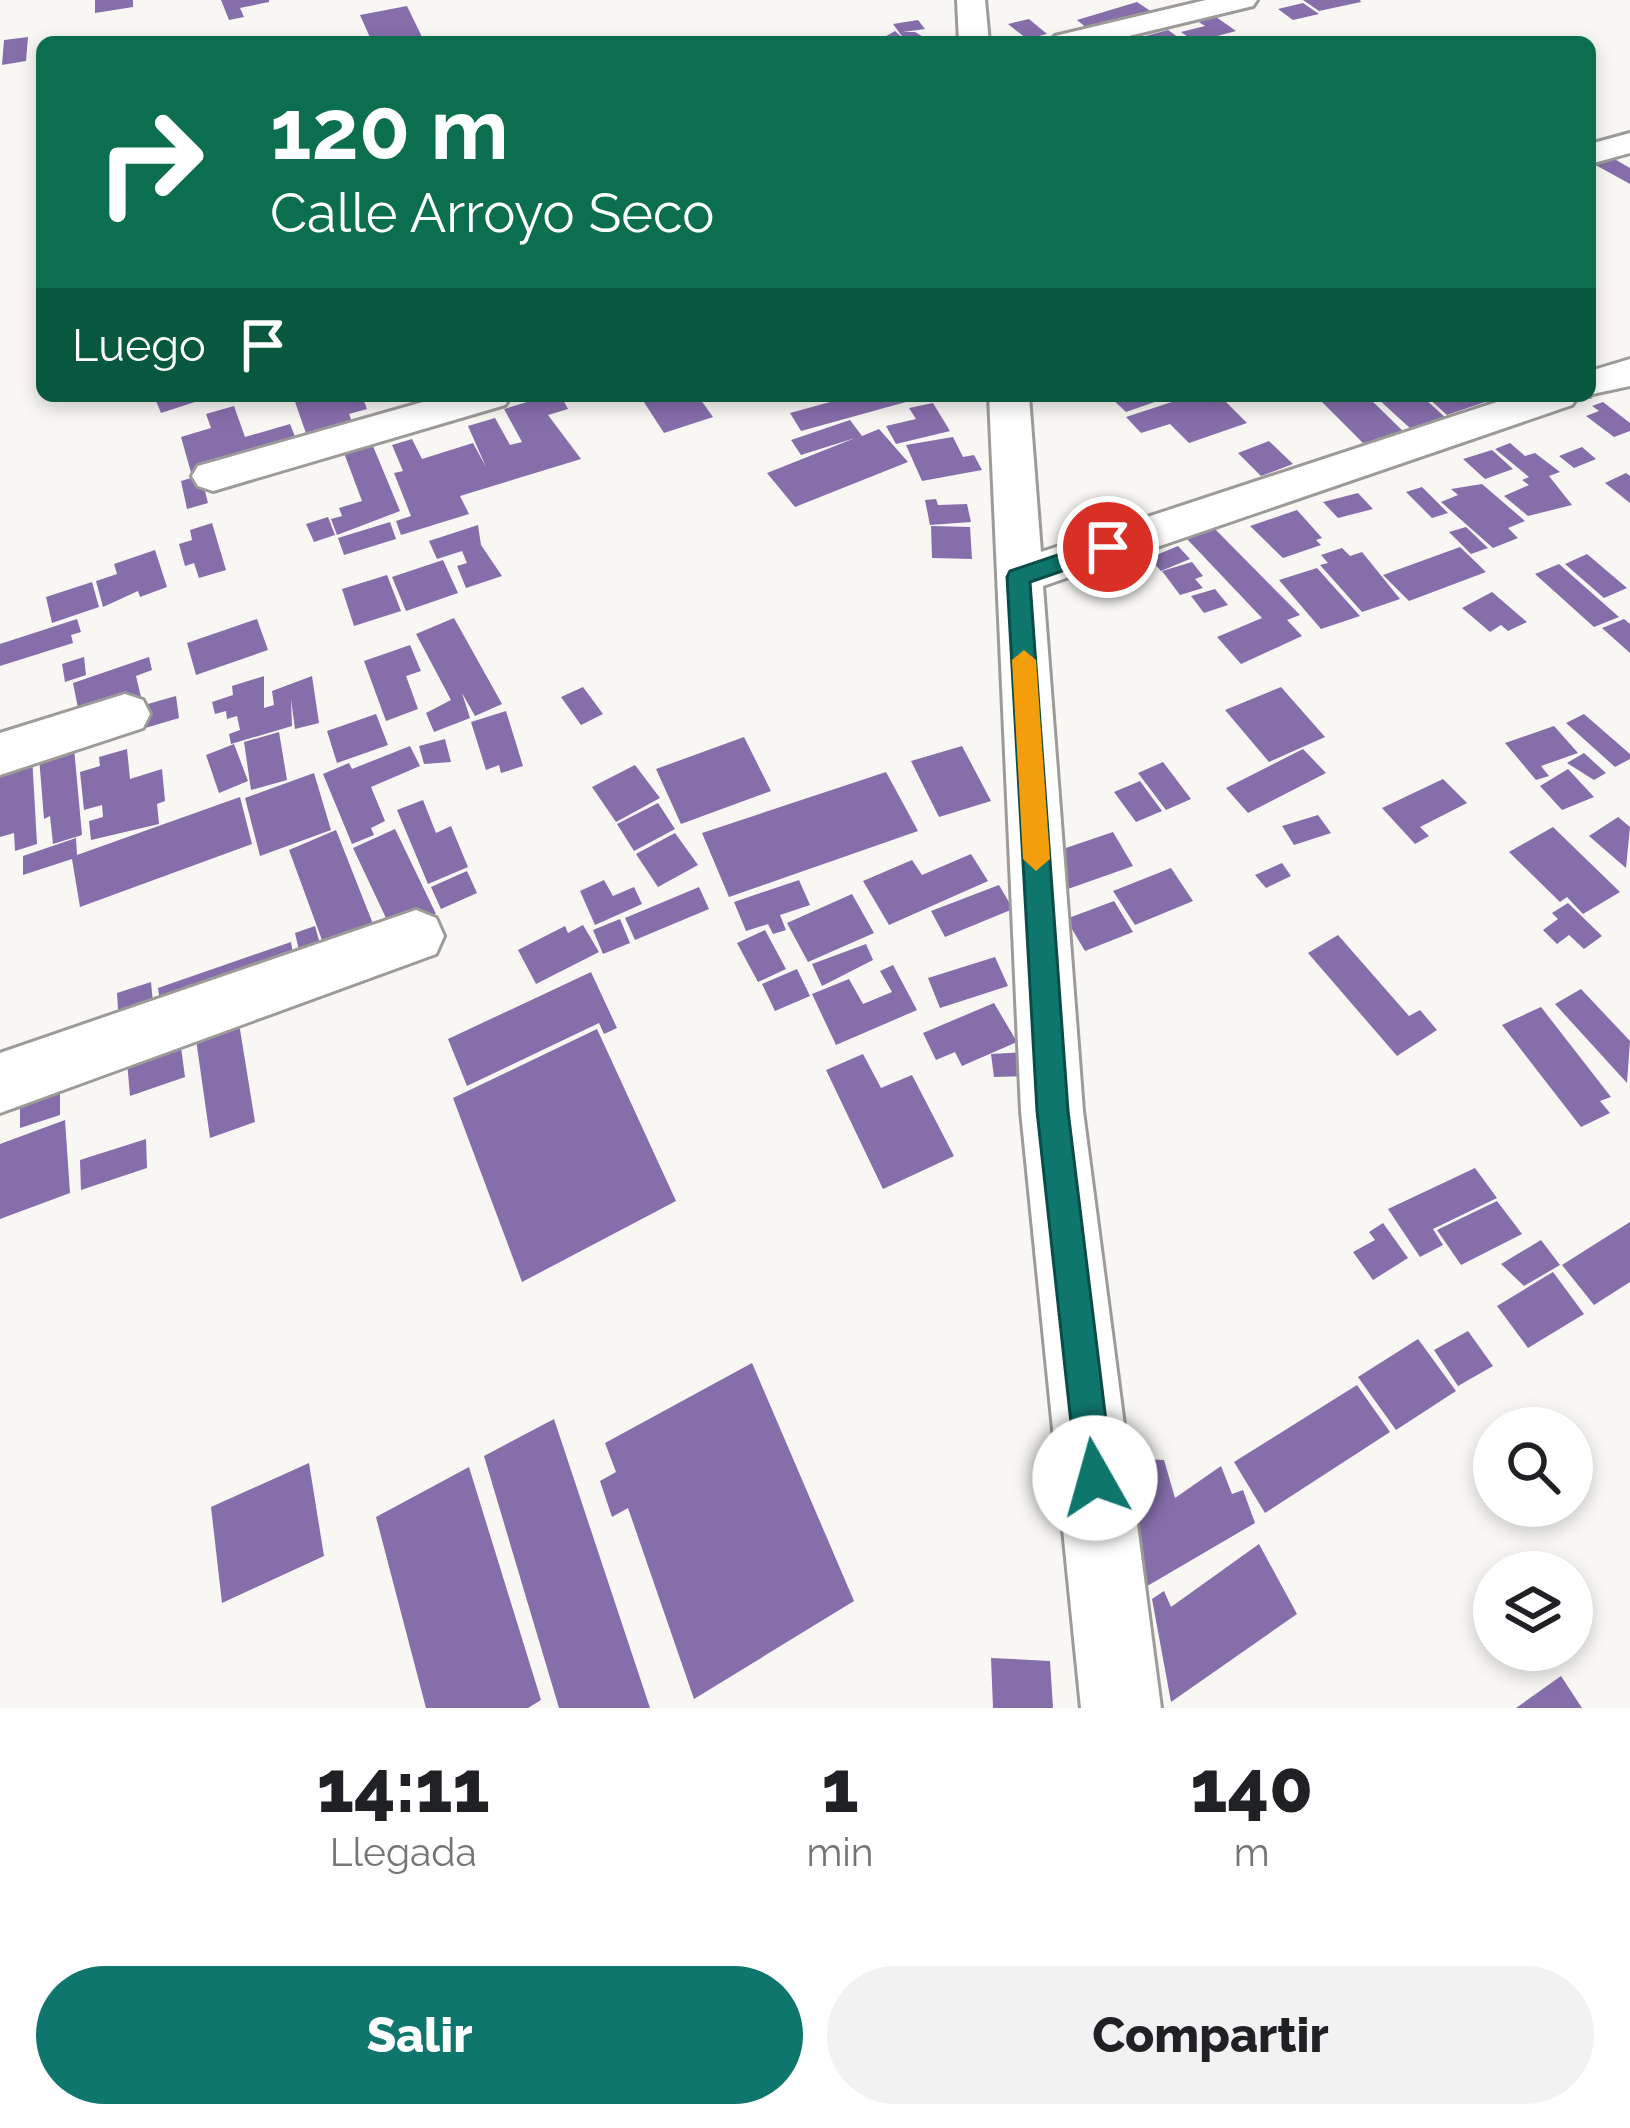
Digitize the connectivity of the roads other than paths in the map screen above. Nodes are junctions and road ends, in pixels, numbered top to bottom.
1 (971, 0) edge
2 (1243, 0) edge
3 (974, 36) edge
4 (1091, 36) edge
5 (1630, 143) edge
6 (1596, 152) edge
7 (1630, 372) edge
8 (1596, 384) edge
9 (470, 402) edge
10 (1009, 402) edge
11 (1540, 402) edge
12 (213, 476) dead end
13 (1018, 577) junction
14 (125, 714) dead end
15 (0, 754) edge
16 (416, 936) dead end
17 (0, 1083) edge
18 (1121, 1708) edge

1 - 3 street
2 - 4 street
5 - 6 street
7 - 8 street
9 - 12 street
10 - 13 street
11 - 13 street
13 - 18 street
14 - 15 street
16 - 17 street

